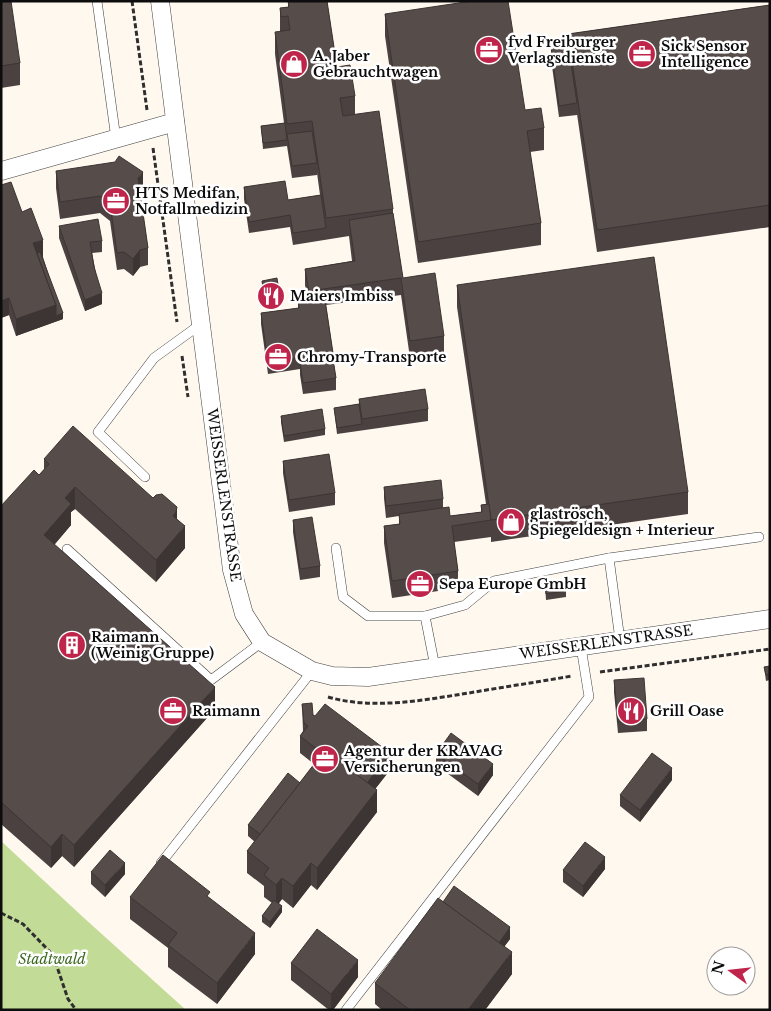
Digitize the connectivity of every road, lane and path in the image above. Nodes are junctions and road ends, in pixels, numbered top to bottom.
1 (97, 1) edge
2 (132, 1) edge
3 (160, 1) edge
4 (175, 122) junction
5 (150, 129) junction
6 (116, 139) junction
7 (1, 171) edge
8 (201, 324) junction
9 (180, 340) junction
10 (190, 406) dead end
11 (145, 477) dead end
12 (759, 536) dead end
13 (336, 548) dead end
14 (67, 549) dead end
15 (609, 558) junction
16 (425, 616) junction
17 (770, 619) edge
18 (620, 640) junction
19 (262, 642) junction
20 (581, 646) junction
21 (770, 649) edge
22 (434, 667) junction
23 (312, 672) junction
24 (585, 674) junction
25 (299, 688) junction
26 (168, 868) edge
27 (1, 913) edge
28 (76, 1010) edge
29 (346, 1010) edge

1 - 6 lane
2 - 5 path
3 - 4 street, WEISSERLENSTRASSE
4 - 5 street
4 - 8 street, WEISSERLENSTRASSE
5 - 6 street
5 - 9 path
6 - 7 street
8 - 9 lane
8 - 19 street, WEISSERLENSTRASSE
9 - 10 path
9 - 11 lane
12 - 15 lane
13 - 16 lane
14 - 19 lane
15 - 16 lane
15 - 18 lane
16 - 22 lane
17 - 18 street, WEISSERLENSTRASSE
18 - 20 street, WEISSERLENSTRASSE
19 - 23 street, WEISSERLENSTRASSE
20 - 22 street, WEISSERLENSTRASSE
20 - 24 lane
21 - 24 path
22 - 23 street, WEISSERLENSTRASSE
23 - 25 lane
24 - 25 path
24 - 29 lane
25 - 26 lane
27 - 28 path

